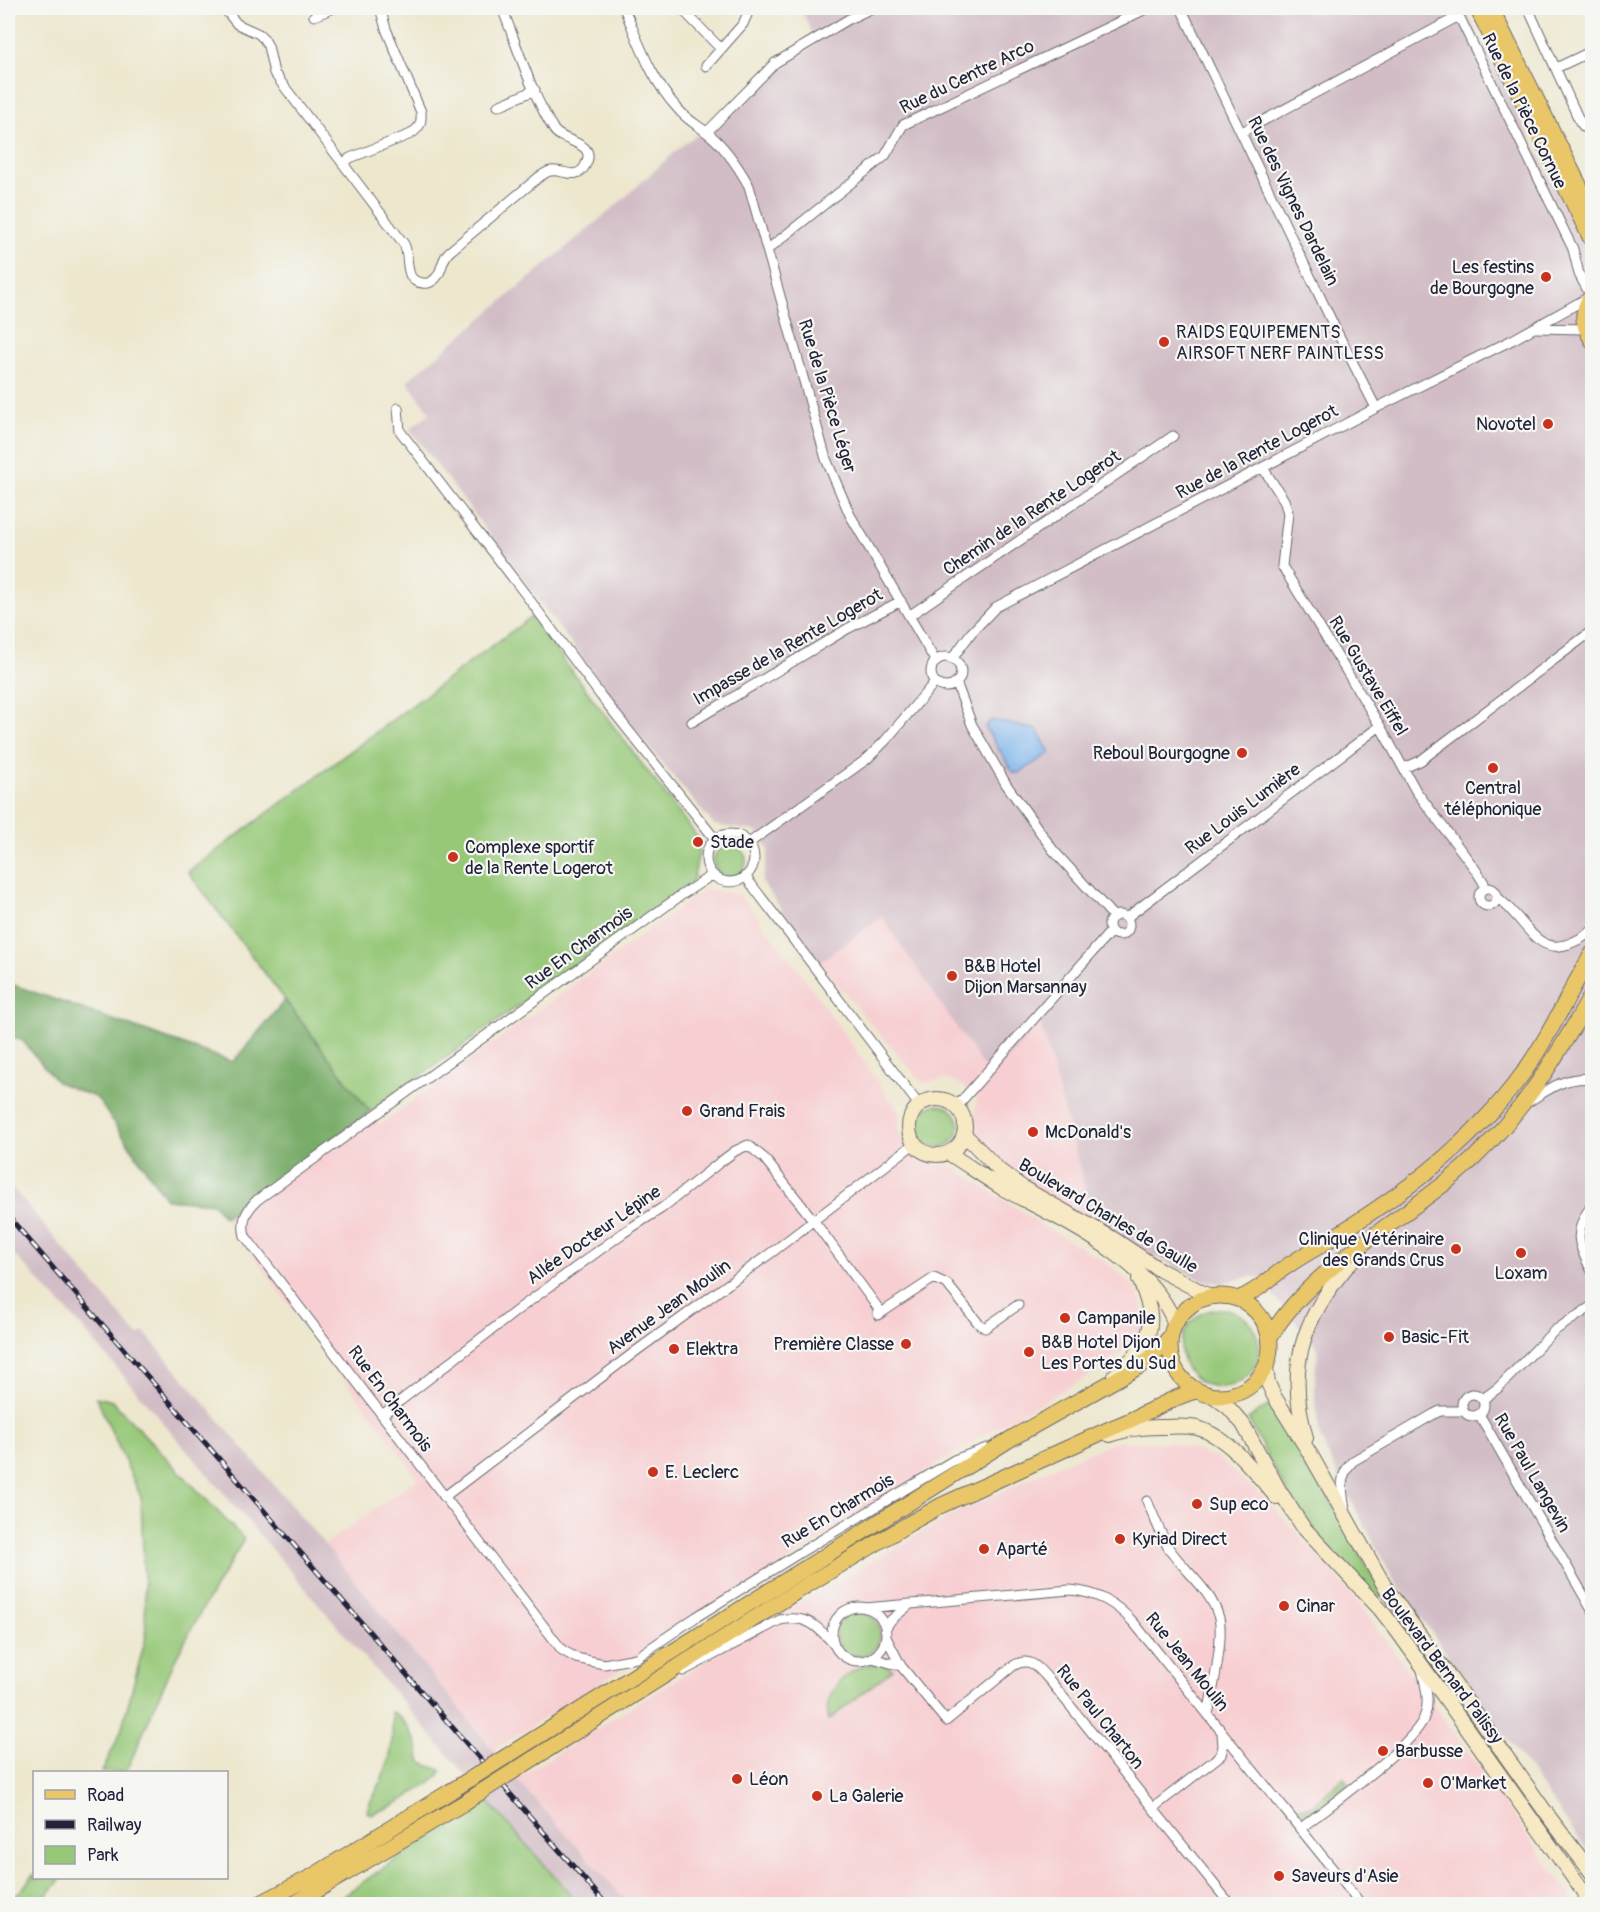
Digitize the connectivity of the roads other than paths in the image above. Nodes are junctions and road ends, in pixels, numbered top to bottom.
1 (224, 8) edge
2 (334, 8) edge
3 (380, 8) edge
4 (502, 8) edge
5 (624, 8) edge
6 (681, 8) edge
7 (872, 8) edge
8 (1148, 8) edge
9 (1181, 8) edge
10 (1477, 8) edge
11 (1491, 8) edge
12 (1528, 8) edge
13 (1457, 12) edge
14 (747, 15) dead end
15 (314, 16) dead end
16 (721, 49) junction
17 (1593, 51) edge
18 (706, 66) dead end
19 (1556, 68) junction
20 (535, 90) junction
21 (498, 106) dead end
22 (1590, 130) edge
23 (707, 132) junction
24 (1242, 132) junction
25 (342, 164) junction
26 (1593, 211) edge
27 (1592, 245) edge
28 (767, 250) junction
29 (1592, 292) edge
30 (1534, 328) junction
31 (1589, 334) edge
32 (398, 408) dead end
33 (1376, 408) junction
34 (1173, 436) dead end
35 (1263, 468) junction
36 (901, 601) junction
37 (909, 616) junction
38 (1591, 634) edge
39 (952, 659) junction
40 (936, 662) junction
41 (935, 682) junction
42 (956, 682) junction
43 (692, 722) dead end
44 (1380, 726) junction
45 (1404, 768) junction
46 (715, 839) junction
47 (749, 843) junction
48 (712, 875) junction
49 (745, 876) junction
50 (1484, 889) junction
51 (1497, 897) junction
52 (1114, 917) junction
53 (1126, 918) junction
54 (1111, 931) junction
55 (1593, 931) edge
56 (1593, 954) edge
57 (1593, 994) edge
58 (1593, 1079) edge
59 (919, 1105) junction
60 (1522, 1105) junction
61 (957, 1106) junction
62 (965, 1135) junction
63 (914, 1144) junction
64 (948, 1153) junction
65 (1593, 1205) edge
66 (814, 1221) junction
67 (1367, 1242) junction
68 (1133, 1266) junction
69 (1593, 1270) edge
70 (1211, 1297) junction
71 (1238, 1299) junction
72 (1018, 1305) dead end
73 (1593, 1306) edge
74 (1173, 1330) junction
75 (1270, 1337) junction
76 (1266, 1368) junction
77 (1100, 1390) junction
78 (1195, 1391) junction
79 (1215, 1397) junction
80 (1483, 1399) junction
81 (1464, 1411) junction
82 (1479, 1414) junction
83 (382, 1415) junction
84 (1012, 1438) junction
85 (1071, 1448) junction
86 (1312, 1457) junction
87 (444, 1497) junction
88 (1147, 1500) dead end
89 (1347, 1523) junction
90 (1303, 1527) junction
91 (912, 1604) junction
92 (865, 1608) junction
93 (1593, 1610) edge
94 (886, 1633) junction
95 (834, 1644) junction
96 (872, 1658) junction
97 (1421, 1664) junction
98 (901, 1666) junction
99 (642, 1689) junction
100 (1208, 1715) junction
101 (1222, 1732) junction
102 (1221, 1755) junction
103 (1244, 1759) junction
104 (1153, 1808) junction
105 (1300, 1829) junction
106 (1593, 1873) edge
107 (259, 1905) edge
108 (294, 1905) edge
109 (1230, 1905) edge
110 (1361, 1905) edge
111 (1592, 1905) edge

1 - 25 street
2 - 15 street
3 - 25 street
4 - 20 street
5 - 23 street, Rue de la Pièce Léger
6 - 16 street
7 - 23 street
8 - 28 street, Rue du Centre Arco
9 - 24 street, Rue des Vignes Dardelain
10 - 27 main road
11 - 26 main road
12 - 19 street
13 - 24 street
13 - 29 street, Rue de la Pièce Cornue
14 - 16 street
16 - 18 street
17 - 19 street
19 - 22 street
20 - 21 street
20 - 25 street
23 - 28 street, Rue de la Pièce Léger
24 - 33 street, Rue des Vignes Dardelain
28 - 36 street, Rue de la Pièce Léger
29 - 30 street, Rue de la Rente Logerot
29 - 31 main road
30 - 31 street, Rue de la Rente Logerot
30 - 33 street, Rue de la Rente Logerot
32 - 46 street
33 - 35 street, Rue de la Rente Logerot
34 - 37 street, Chemin de la Rente Logerot
35 - 39 street, Rue de la Rente Logerot
35 - 44 street, Rue Gustave Eiffel
36 - 37 street, Rue de la Pièce Léger
36 - 43 street, Impasse de la Rente Logerot
37 - 40 street, Rue de la Pièce Léger
38 - 45 street
39 - 40 street
39 - 42 street
40 - 41 street
41 - 42 street
41 - 47 street
42 - 52 street
44 - 45 street, Rue Gustave Eiffel
44 - 53 street, Rue Louis Lumière
45 - 50 street, Rue Gustave Eiffel
46 - 47 street
46 - 48 street
47 - 49 street
48 - 49 street
48 - 83 street, Rue En Charmois
49 - 59 street
50 - 51 street
50 - 51 street
51 - 55 street
52 - 53 street
52 - 54 street
53 - 54 street
54 - 61 street
56 - 71 main road
57 - 60 main road
58 - 60 street
59 - 61 main road
59 - 63 main road
60 - 67 main road
61 - 62 main road
62 - 64 main road
62 - 70 main road, Boulevard Charles de Gaulle
63 - 64 main road
63 - 66 street, Avenue Jean Moulin
64 - 68 main road, Boulevard Charles de Gaulle
65 - 69 street
66 - 72 street
66 - 83 street, Allée Docteur Lépine
66 - 87 street, Avenue Jean Moulin
67 - 75 main road
67 - 86 main road
68 - 74 main road, Boulevard Charles de Gaulle
68 - 77 main road, Boulevard Charles de Gaulle
70 - 71 main road
70 - 74 main road
71 - 75 main road
73 - 80 street, Rue Paul Langevin
74 - 77 main road
74 - 78 main road
75 - 76 main road
76 - 79 main road
76 - 86 main road, Boulevard Bernard Palissy
77 - 84 main road
78 - 79 main road
78 - 85 main road
79 - 90 main road, Boulevard Bernard Palissy
80 - 81 street
80 - 82 street
81 - 82 street
81 - 89 street
82 - 93 street, Rue Paul Langevin
83 - 87 street, Rue En Charmois
84 - 87 street, Rue En Charmois
84 - 107 main road, bridge
85 - 90 main road
85 - 99 main road
86 - 89 main road, Boulevard Bernard Palissy
88 - 100 street
89 - 106 main road, Boulevard Bernard Palissy
90 - 97 main road, Boulevard Bernard Palissy
91 - 92 street, Rue Jean Moulin
91 - 94 street
91 - 100 street, Rue Jean Moulin
92 - 94 street
92 - 95 street
94 - 96 street
94 - 98 street, Rue Paul Charton
95 - 96 street
95 - 99 street
96 - 98 street
97 - 105 street
97 - 111 main road, Boulevard Bernard Palissy
98 - 104 street, Rue Paul Charton
99 - 108 main road, bridge
100 - 101 street, Rue Jean Moulin
101 - 102 street
101 - 103 street, Rue Jean Moulin
102 - 103 street
102 - 104 street
103 - 105 street, Rue Jean Moulin
104 - 109 street, Rue Paul Charton
105 - 110 street, Rue Jean Moulin

